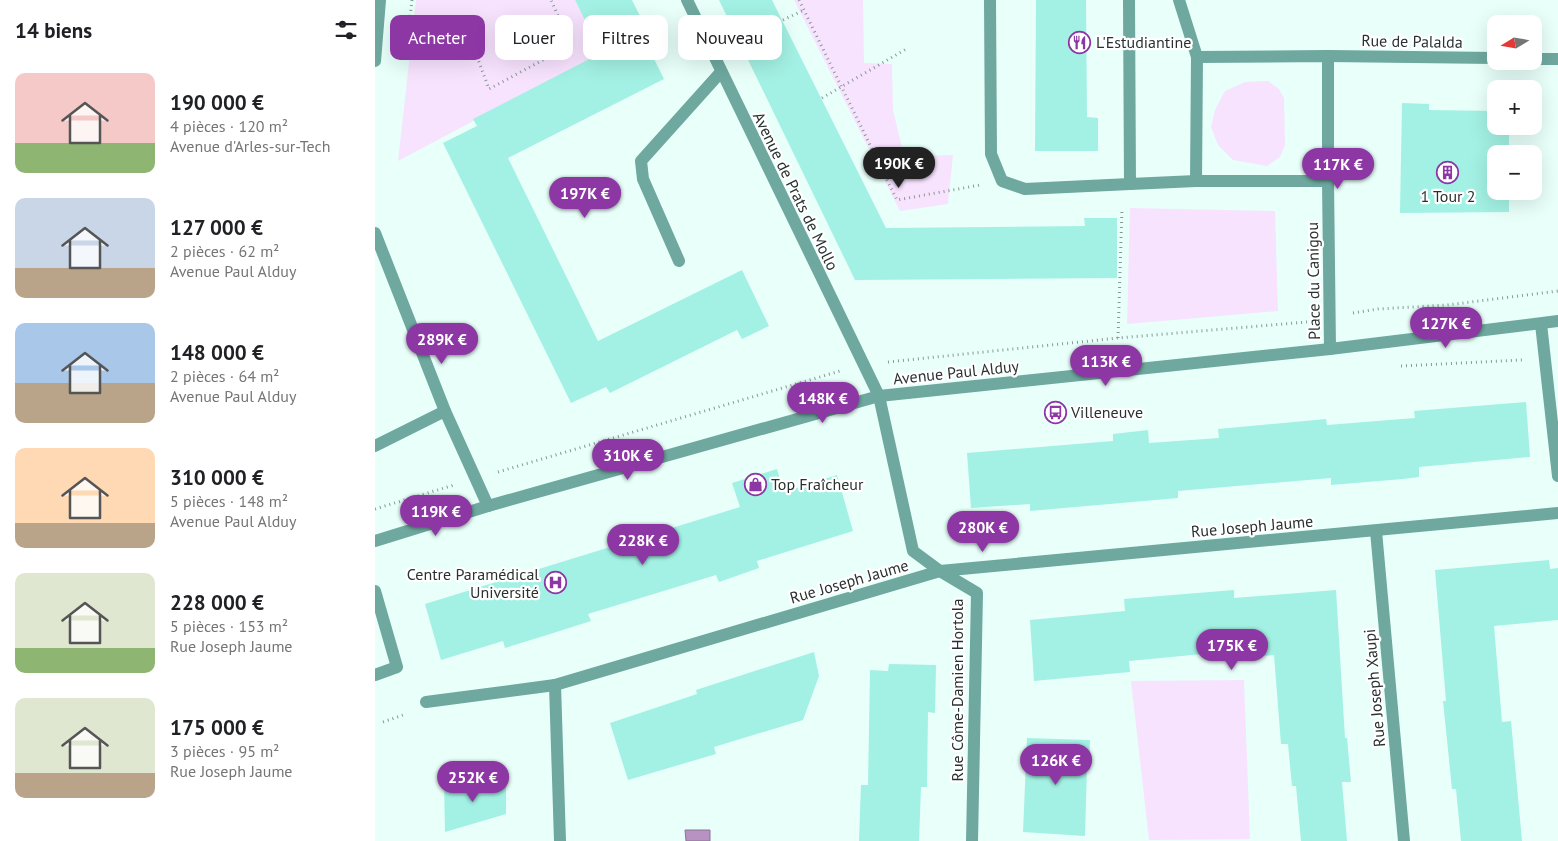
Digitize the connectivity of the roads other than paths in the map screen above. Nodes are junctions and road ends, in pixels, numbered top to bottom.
1 (687, 0) edge
2 (990, 0) edge
3 (1129, 0) edge
4 (1179, 0) edge
5 (378, 8) edge
6 (1328, 56) junction
7 (1197, 57) junction
8 (1487, 58) edge
9 (1543, 59) edge
10 (1558, 59) edge
11 (375, 61) edge
12 (720, 72) junction
13 (1196, 180) junction
14 (1327, 181) junction
15 (1126, 184) junction
16 (375, 233) edge
17 (679, 261) dead end
18 (1558, 321) edge
19 (1541, 324) junction
20 (1330, 349) junction
21 (879, 396) junction
22 (445, 411) junction
23 (375, 446) edge
24 (1558, 476) edge
25 (488, 506) junction
26 (1558, 513) edge
27 (1376, 532) junction
28 (375, 541) edge
29 (940, 571) junction
30 (375, 591) edge
31 (375, 675) edge
32 (555, 685) junction
33 (426, 702) dead end
34 (560, 841) edge
35 (972, 841) edge
36 (1404, 841) edge

1 - 12 street, Avenue de Prats de Mollo
2 - 15 street
3 - 15 street
4 - 7 street
5 - 11 street
6 - 7 street
6 - 8 street, Rue de Palalda
6 - 14 street, Place du Canigou
7 - 13 street
9 - 10 street
12 - 17 street
12 - 21 street, Avenue de Prats de Mollo
13 - 14 street
13 - 15 street
14 - 20 street, Place du Canigou
16 - 22 street
18 - 19 street, Avenue Paul Alduy
19 - 20 street, Avenue Paul Alduy
19 - 24 street
20 - 21 street, Avenue Paul Alduy
21 - 25 street, Avenue Paul Alduy
21 - 29 street, Rue Côme-Damien Hortola
22 - 23 street
22 - 25 street
25 - 28 street, Avenue Paul Alduy
26 - 27 street, Rue Joseph Jaume
27 - 29 street, Rue Joseph Jaume
27 - 36 street, Rue Joseph Xaupi
29 - 32 street, Rue Joseph Jaume
29 - 35 street, Rue Côme-Damien Hortola
30 - 31 street
32 - 33 street, Rue Joseph Jaume
32 - 34 street

